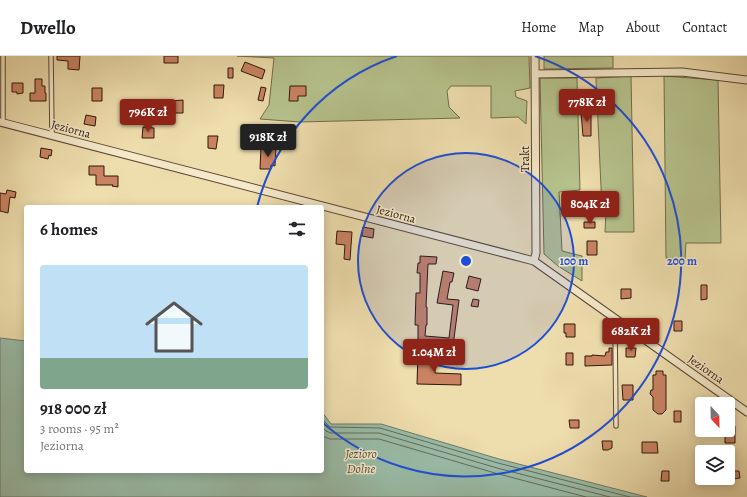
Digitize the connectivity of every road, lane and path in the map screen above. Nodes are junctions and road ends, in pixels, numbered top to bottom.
1 (3, 56) edge
2 (51, 56) edge
3 (535, 56) edge
4 (535, 74) junction
5 (747, 80) edge
6 (1, 123) edge
7 (52, 136) junction
8 (318, 205) edge
9 (324, 207) edge
10 (534, 261) junction
11 (619, 322) junction
12 (747, 412) edge
13 (616, 426) dead end

1 - 6 lane
2 - 7 lane
3 - 4 street, Trakt
4 - 5 street
4 - 10 street, Trakt
6 - 7 street, Jeziorna
7 - 8 street, Jeziorna
9 - 10 street, Jeziorna
10 - 11 street, Jeziorna
11 - 12 street, Jeziorna
11 - 13 lane

